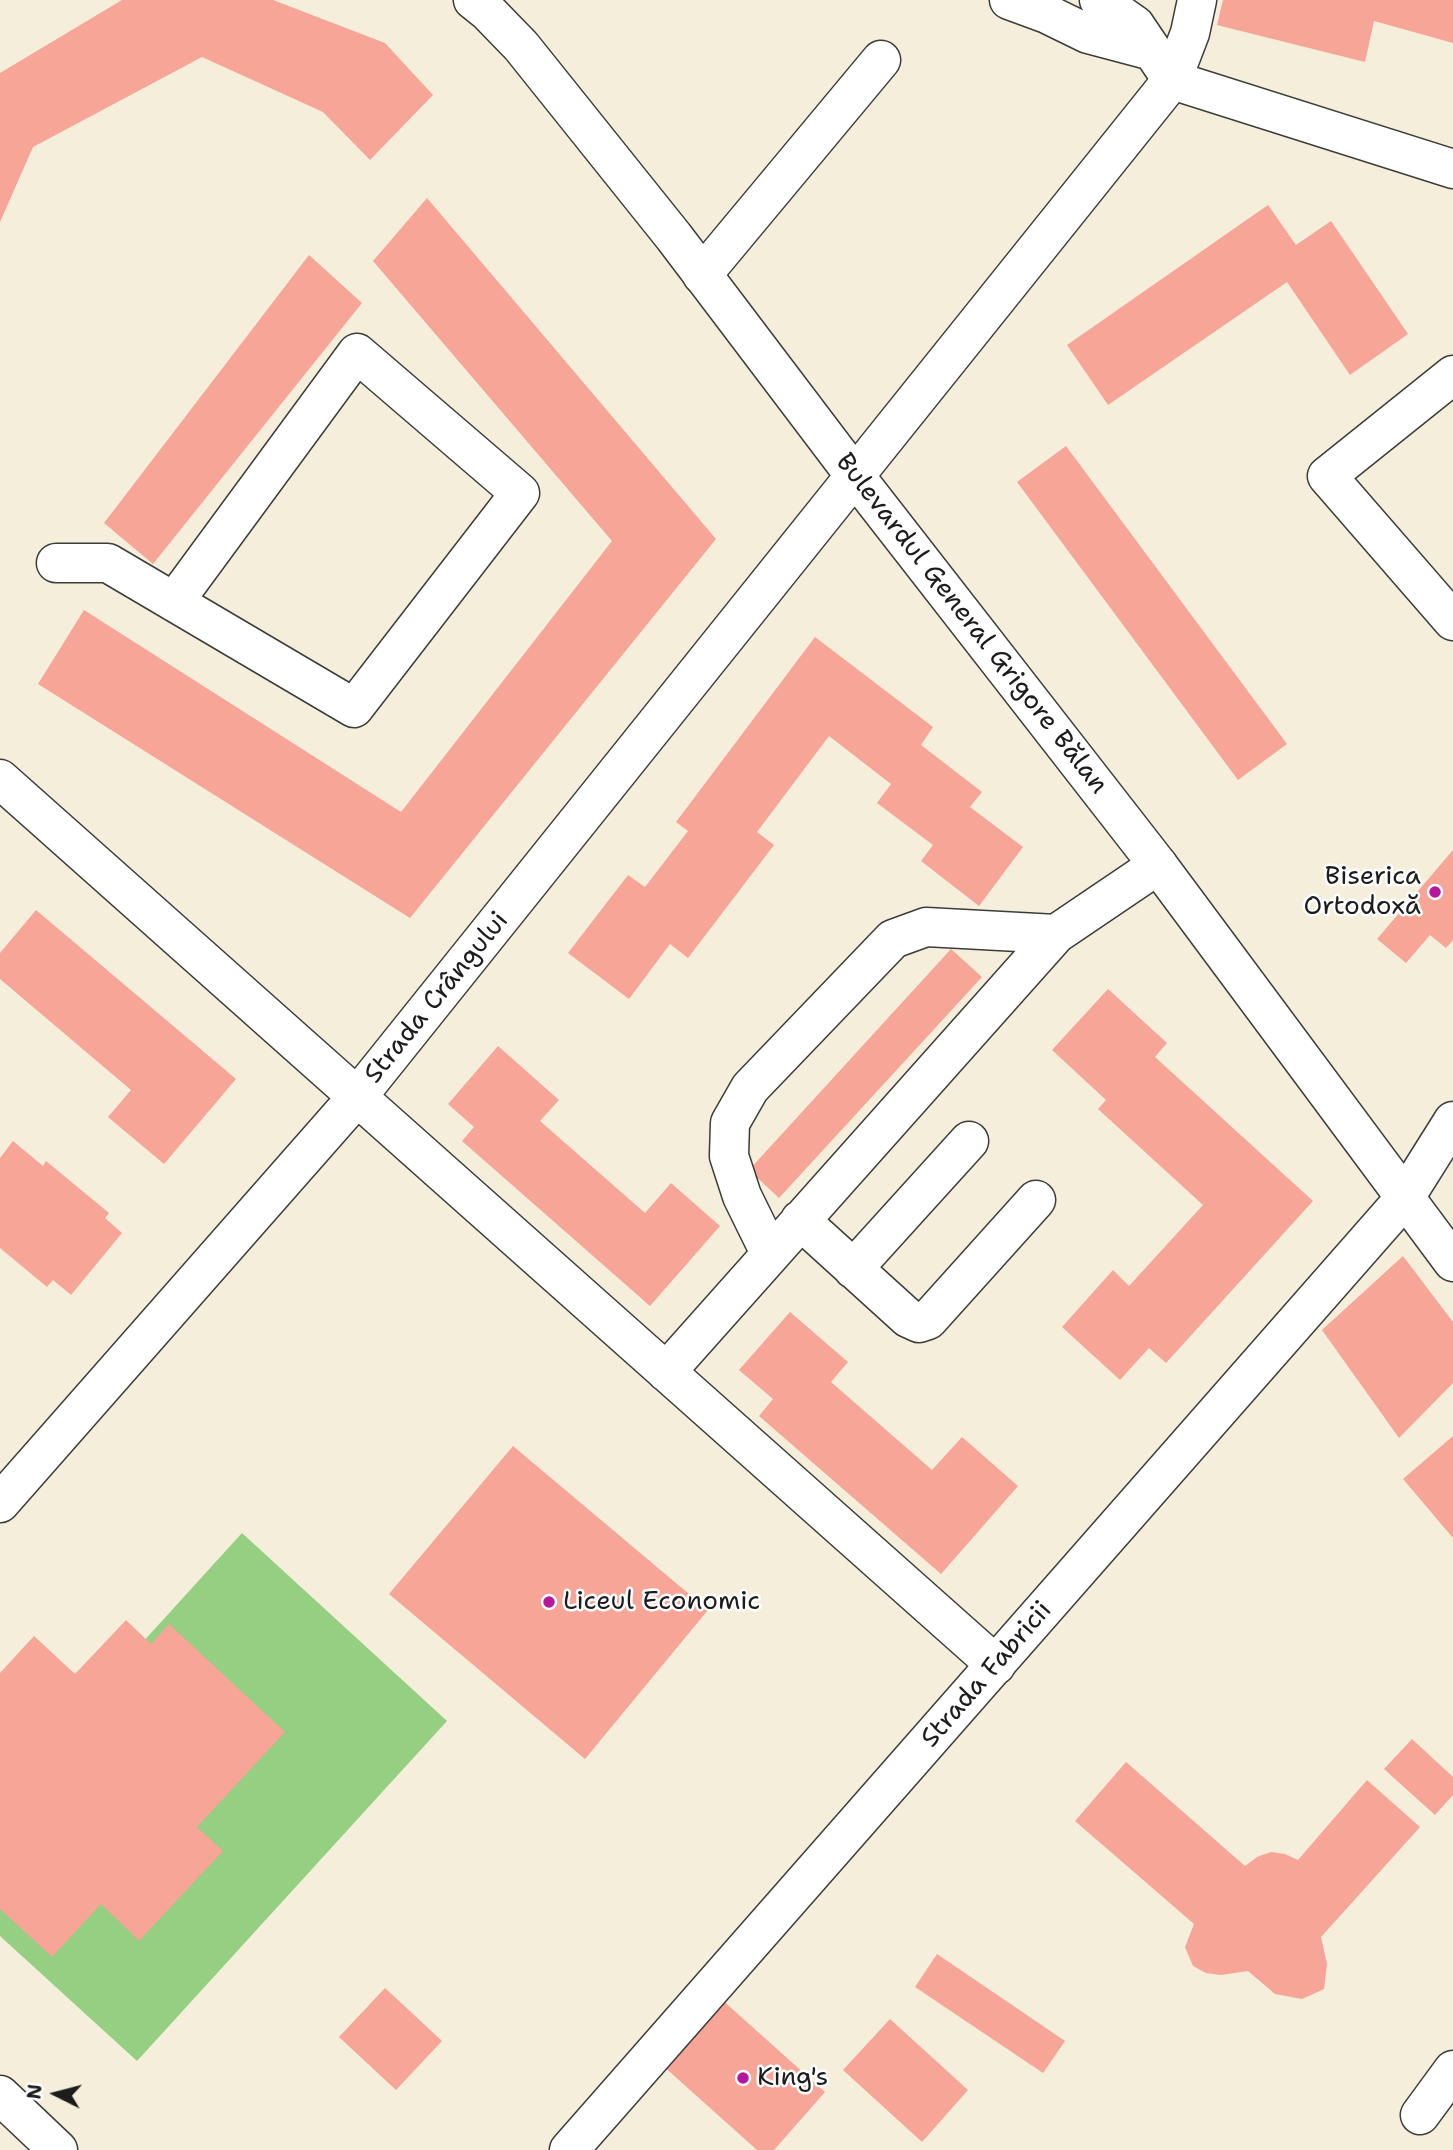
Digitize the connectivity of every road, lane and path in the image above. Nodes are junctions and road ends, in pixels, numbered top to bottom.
1 (473, 0) edge
2 (1009, 0) edge
3 (1099, 0) edge
4 (1197, 0) edge
5 (881, 60) dead end
6 (1162, 66) junction
7 (1453, 169) edge
8 (702, 275) junction
9 (1453, 375) edge
10 (855, 477) junction
11 (56, 563) dead end
12 (174, 602) junction
13 (1453, 621) edge
14 (0, 779) edge
15 (1158, 865) junction
16 (1056, 934) junction
17 (358, 1097) junction
18 (1453, 1121) edge
19 (969, 1141) dead end
20 (1404, 1199) junction
21 (1036, 1200) dead end
22 (800, 1220) junction
23 (770, 1253) junction
24 (1453, 1262) edge
25 (853, 1269) junction
26 (666, 1372) junction
27 (0, 1503) edge
28 (996, 1665) junction
29 (1453, 2070) edge
30 (0, 2095) edge
31 (1420, 2115) dead end
32 (58, 2150) edge
33 (569, 2150) edge

1 - 8 main road, Bulevardul General Grigore Bălan
2 - 6 main road
3 - 6 main road
4 - 6 main road, Strada Crângului
5 - 8 main road
6 - 7 main road
6 - 10 main road, Strada Crângului
8 - 10 main road, Bulevardul General Grigore Bălan
9 - 13 main road
10 - 15 main road, Bulevardul General Grigore Bălan
10 - 17 main road, Strada Crângului
11 - 12 main road
12 - 12 main road
14 - 17 main road
15 - 16 main road
15 - 20 main road, Bulevardul General Grigore Bălan
16 - 22 main road
16 - 23 main road
17 - 26 main road
17 - 27 main road, Strada Crângului
18 - 20 main road, Strada Fabricii
19 - 25 main road
20 - 24 main road, Bulevardul General Grigore Bălan
20 - 28 main road, Strada Fabricii
21 - 25 main road
22 - 23 main road
22 - 25 main road
23 - 26 main road
26 - 28 main road
28 - 33 main road, Strada Fabricii
29 - 31 main road
30 - 32 main road

